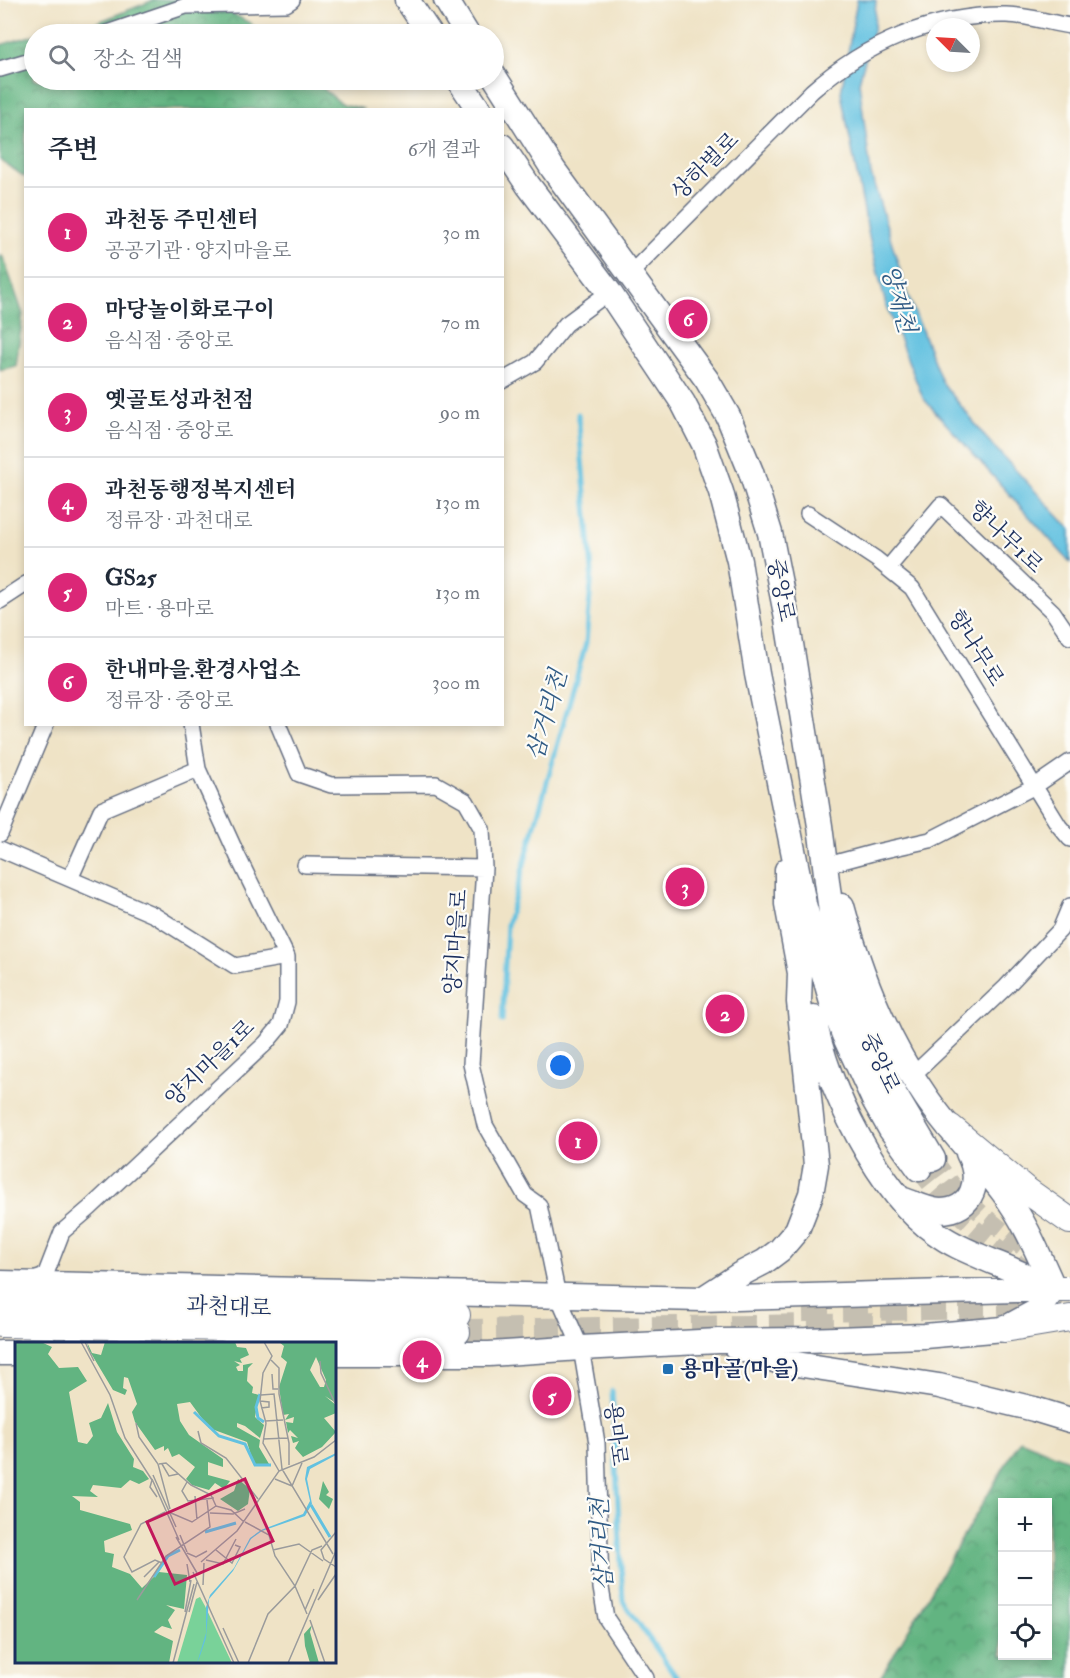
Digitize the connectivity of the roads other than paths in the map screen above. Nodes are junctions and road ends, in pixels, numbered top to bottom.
1 (292, 0) edge
2 (407, 0) edge
3 (446, 0) edge
4 (133, 24) edge
5 (423, 24) edge
6 (461, 24) edge
7 (1070, 26) edge
8 (24, 62) edge
9 (0, 69) edge
10 (466, 90) edge
11 (503, 90) edge
12 (478, 108) edge
13 (504, 149) edge
14 (630, 274) junction
15 (609, 292) junction
16 (504, 380) edge
17 (808, 514) dead end
18 (888, 568) junction
19 (24, 585) edge
20 (0, 601) edge
21 (1070, 637) edge
22 (45, 726) edge
23 (191, 726) edge
24 (279, 726) edge
25 (1070, 762) edge
26 (198, 769) junction
27 (1035, 786) junction
28 (786, 816) junction
29 (820, 826) junction
30 (0, 834) edge
31 (1070, 839) edge
32 (0, 849) edge
33 (835, 863) junction
34 (305, 865) dead end
35 (484, 868) junction
36 (70, 879) junction
37 (1070, 906) edge
38 (287, 957) junction
39 (800, 973) junction
40 (913, 1075) junction
41 (957, 1136) junction
42 (898, 1198) junction
43 (1070, 1221) edge
44 (0, 1283) edge
45 (26, 1284) junction
46 (1065, 1293) edge
47 (558, 1296) junction
48 (702, 1299) junction
49 (0, 1300) edge
50 (1070, 1318) edge
51 (0, 1324) edge
52 (1004, 1329) junction
53 (719, 1341) junction
54 (581, 1347) junction
55 (336, 1354) edge
56 (1070, 1420) edge
57 (646, 1678) edge

1 - 4 street
2 - 5 main road
3 - 6 main road
7 - 14 street, 상하벌로
8 - 9 street
10 - 12 main road
11 - 14 main road, 중앙로
13 - 15 main road, 중앙로
14 - 29 main road, 중앙로
15 - 16 street
15 - 28 main road, 중앙로
17 - 18 street, 향나무로
18 - 21 street, 향나무1로
18 - 27 street, 향나무로
19 - 20 street
22 - 30 street
23 - 26 street, 양지마을1로
24 - 35 street, 양지마을로
25 - 27 street
26 - 36 street
26 - 38 street, 양지마을1로
27 - 31 street, 향나무로
27 - 33 street
28 - 29 main road, 중앙로
28 - 39 main road
29 - 33 main road
32 - 36 street
33 - 40 main road
34 - 35 street
35 - 47 street, 양지마을로
36 - 38 street
37 - 40 street
38 - 45 street, 양지마을1로
39 - 42 main road
39 - 48 main road
40 - 41 main road
41 - 42 main road
41 - 43 highway
41 - 46 main road
42 - 46 main road
44 - 45 main road
45 - 47 main road
46 - 48 main road
46 - 52 main road
47 - 48 main road
47 - 54 street, 용마로
49 - 51 highway, 과천대로
50 - 52 highway
52 - 53 main road
53 - 54 main road
53 - 56 main road
54 - 55 main road
54 - 57 street, 용마로

